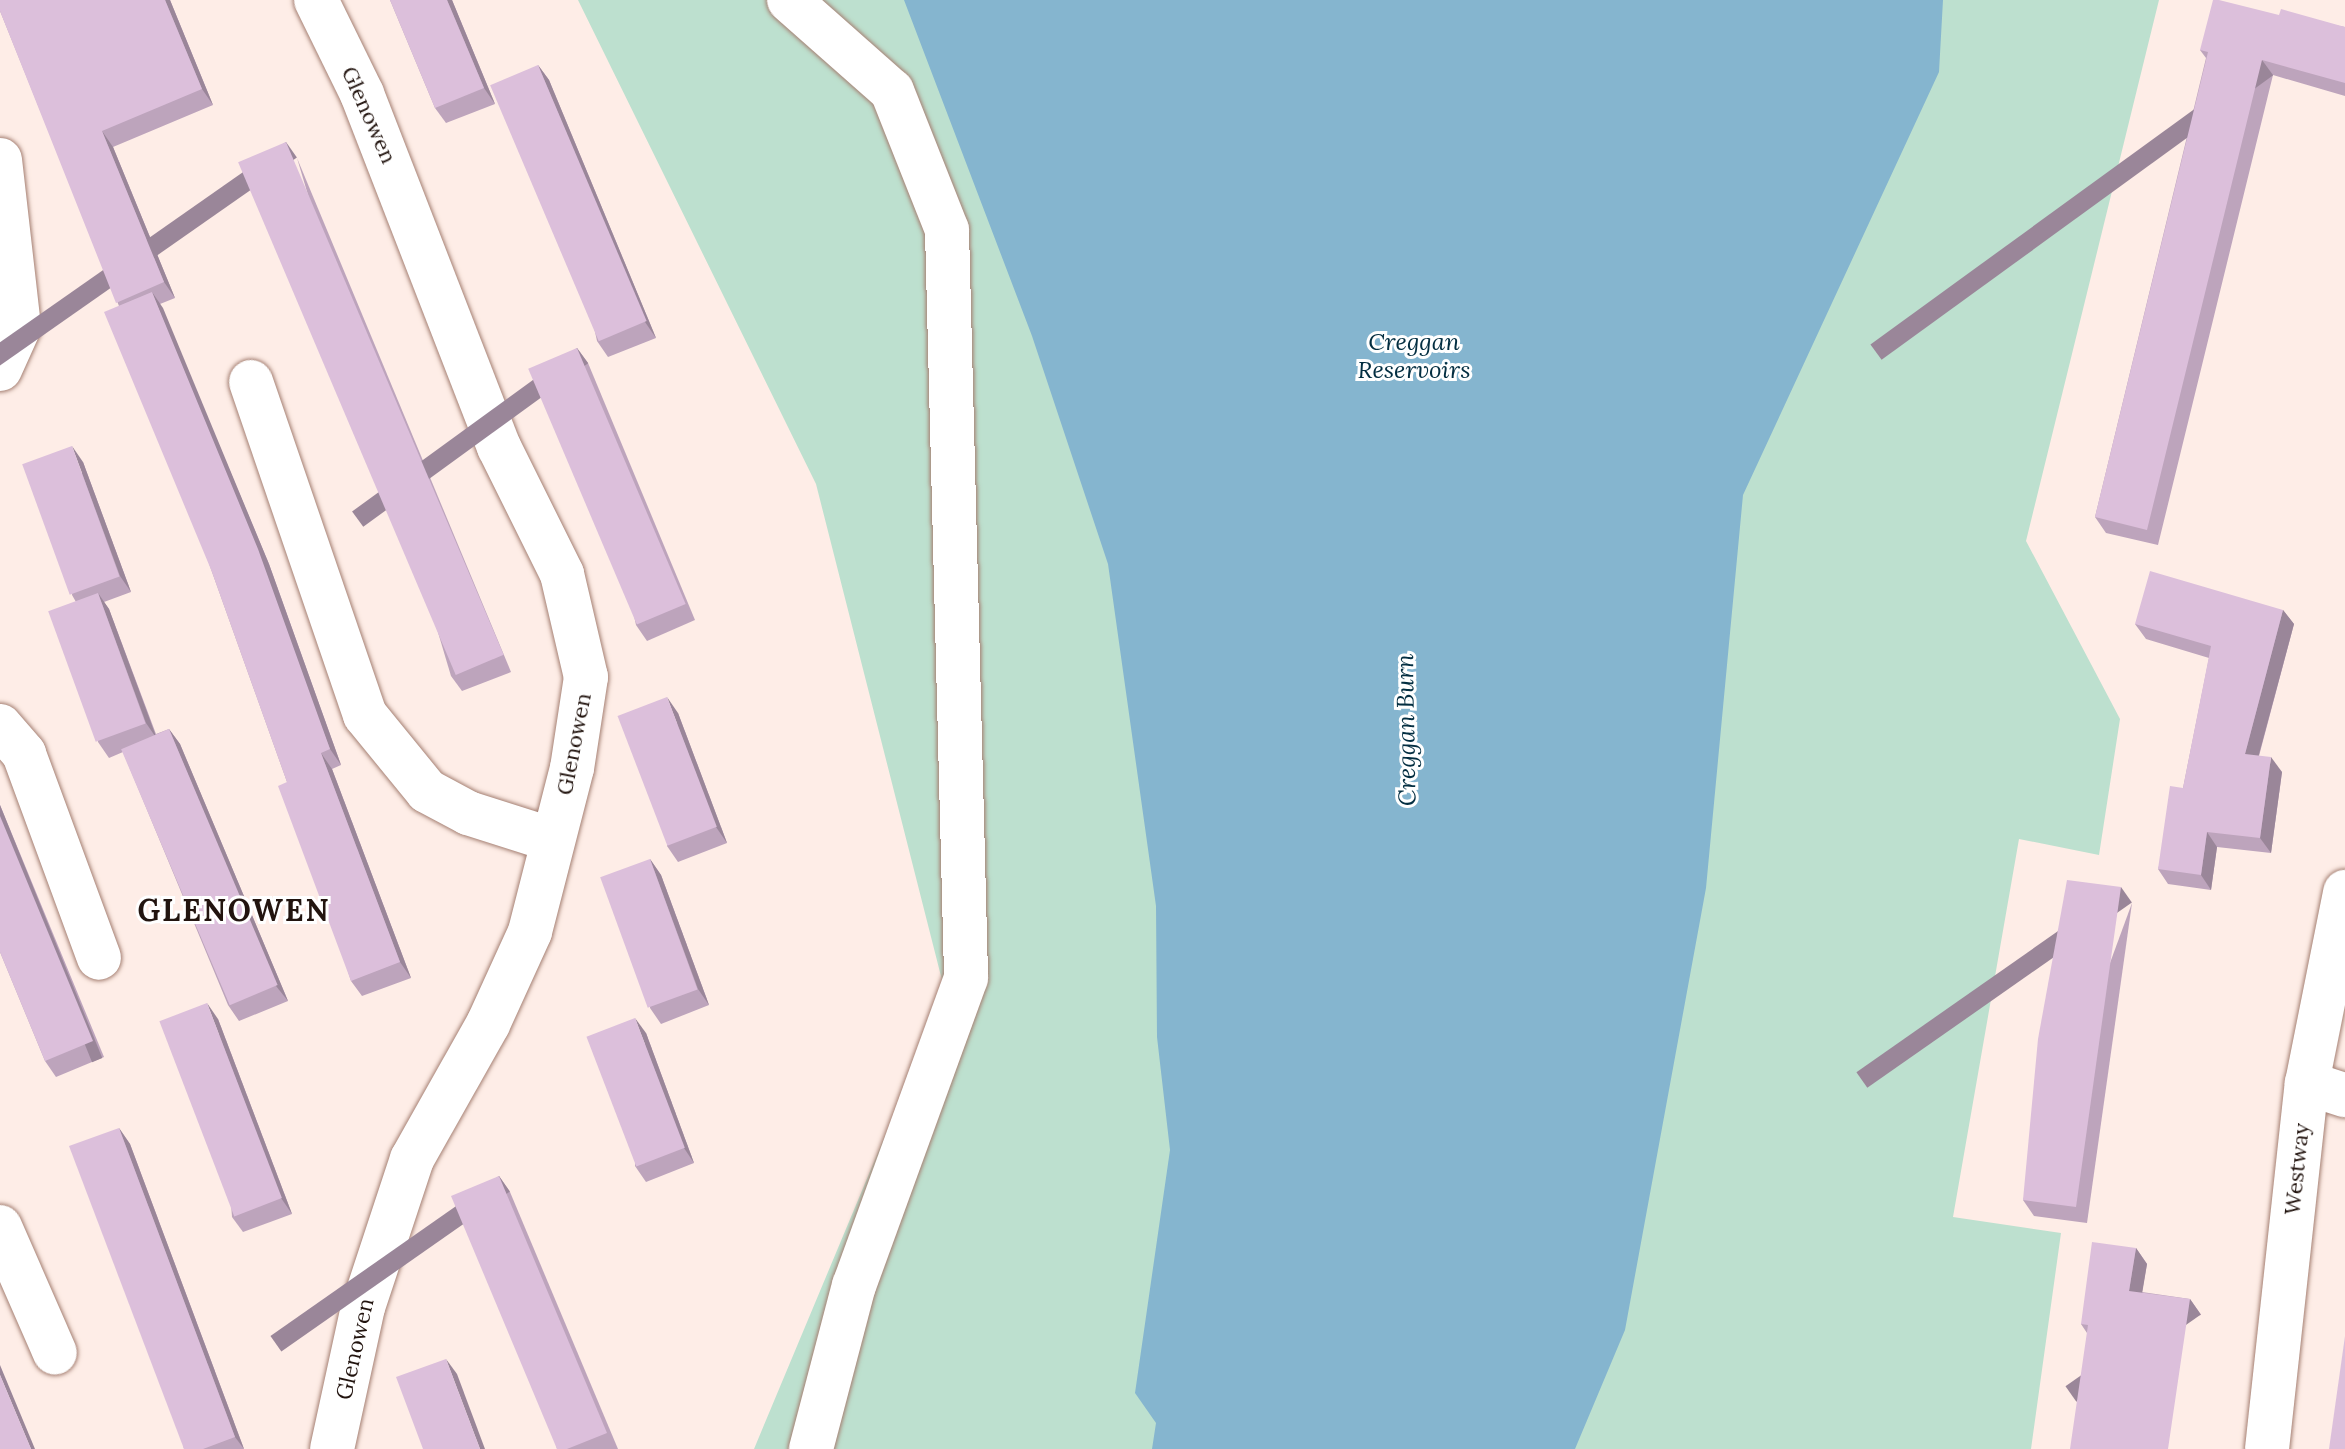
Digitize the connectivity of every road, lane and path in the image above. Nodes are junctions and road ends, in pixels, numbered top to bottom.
1 (316, 0) edge
2 (789, 0) edge
3 (0, 160) edge
4 (0, 369) edge
5 (251, 382) dead end
6 (0, 726) edge
7 (553, 840) junction
8 (2345, 892) edge
9 (99, 958) dead end
10 (2326, 1089) edge
11 (0, 1227) edge
12 (55, 1353) dead end
13 (332, 1449) edge
14 (811, 1449) edge
15 (2267, 1449) edge

1 - 7 street, Glenowen
2 - 14 street
3 - 4 street
5 - 7 street
6 - 9 street
7 - 13 street, Glenowen
8 - 10 street, Westway
10 - 15 street, Westway
11 - 12 street

